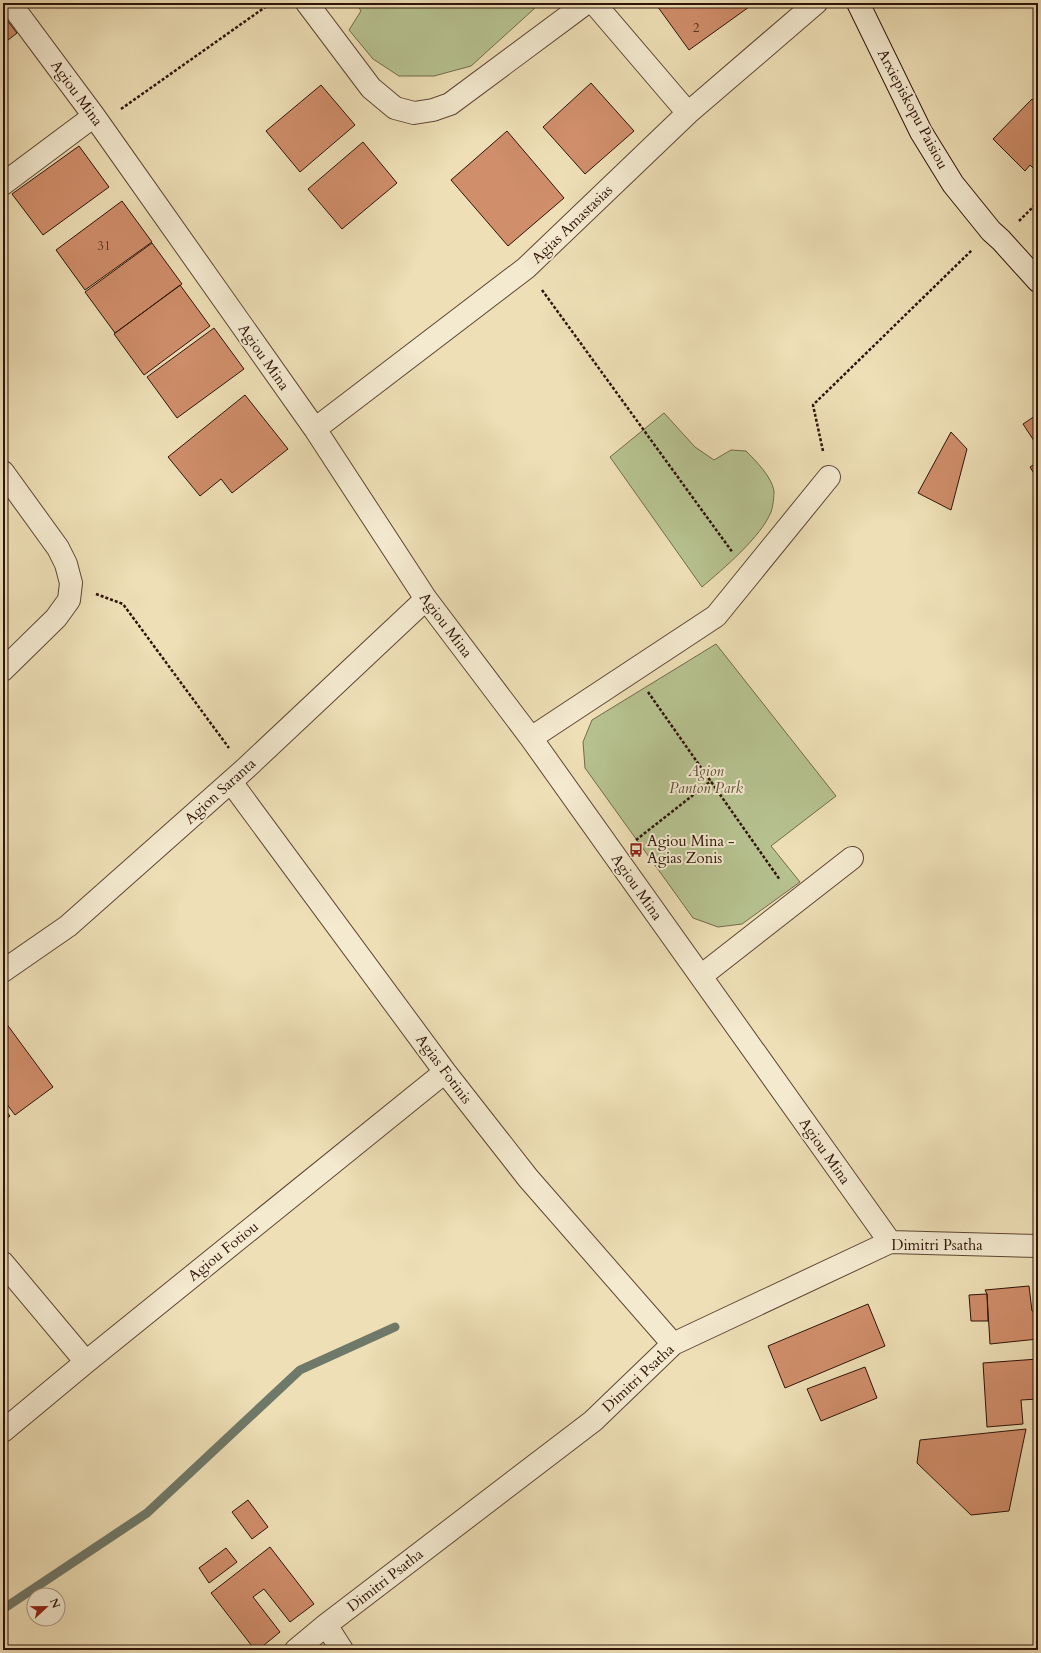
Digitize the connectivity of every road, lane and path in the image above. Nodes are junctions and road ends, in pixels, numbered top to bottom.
1 (10, 3) edge
2 (271, 3) edge
3 (307, 3) edge
4 (586, 3) edge
5 (594, 3) edge
6 (816, 3) edge
7 (858, 3) edge
8 (688, 113) junction
9 (97, 120) junction
10 (3, 184) edge
11 (991, 231) junction
12 (526, 268) junction
13 (1038, 281) edge
14 (315, 429) junction
15 (3, 472) edge
16 (829, 477) joint
17 (749, 575) junction
18 (71, 583) junction
19 (426, 599) junction
20 (3, 670) edge
21 (633, 671) junction
22 (531, 738) junction
23 (238, 776) junction
24 (711, 781) junction
25 (616, 856) junction
26 (852, 858) dead end
27 (796, 902) junction
28 (3, 971) edge
29 (701, 976) junction
30 (445, 1072) junction
31 (890, 1242) junction
32 (1038, 1246) edge
33 (3, 1264) edge
34 (673, 1344) junction
35 (86, 1362) junction
36 (3, 1431) edge
37 (326, 1625) junction
38 (296, 1650) edge
39 (342, 1650) edge

1 - 9 street, Agiou Mina
2 - 9 path
3 - 4 street
5 - 8 street
6 - 8 street, Agias Amastasias
7 - 11 street, Arxiepiskopu Paisiou
8 - 12 street, Agias Amastasias
9 - 10 street
9 - 14 street, Agiou Mina
11 - 13 street, Arxiepiskopu Paisiou
11 - 16 path
12 - 14 street, Agias Amastasias
12 - 17 path
14 - 19 street, Agiou Mina
15 - 18 street
16 - 17 street
17 - 21 street
18 - 20 street
18 - 23 path
19 - 22 street, Agiou Mina
19 - 23 street, Agion Saranta
21 - 22 street
21 - 24 path
22 - 25 street, Agiou Mina
23 - 28 street, Agion Saranta
23 - 30 street, Agias Fotinis
24 - 25 path
24 - 27 path
25 - 29 street, Agiou Mina
26 - 27 street
27 - 29 street
29 - 31 street, Agiou Mina
30 - 34 street, Agias Fotinis
30 - 35 street, Agiou Fotiou
31 - 32 street, Dimitri Psatha
31 - 34 street, Dimitri Psatha
33 - 35 street
34 - 37 street, Dimitri Psatha
35 - 36 street, Agiou Fotiou
37 - 38 street, Dimitri Psatha
37 - 39 street

